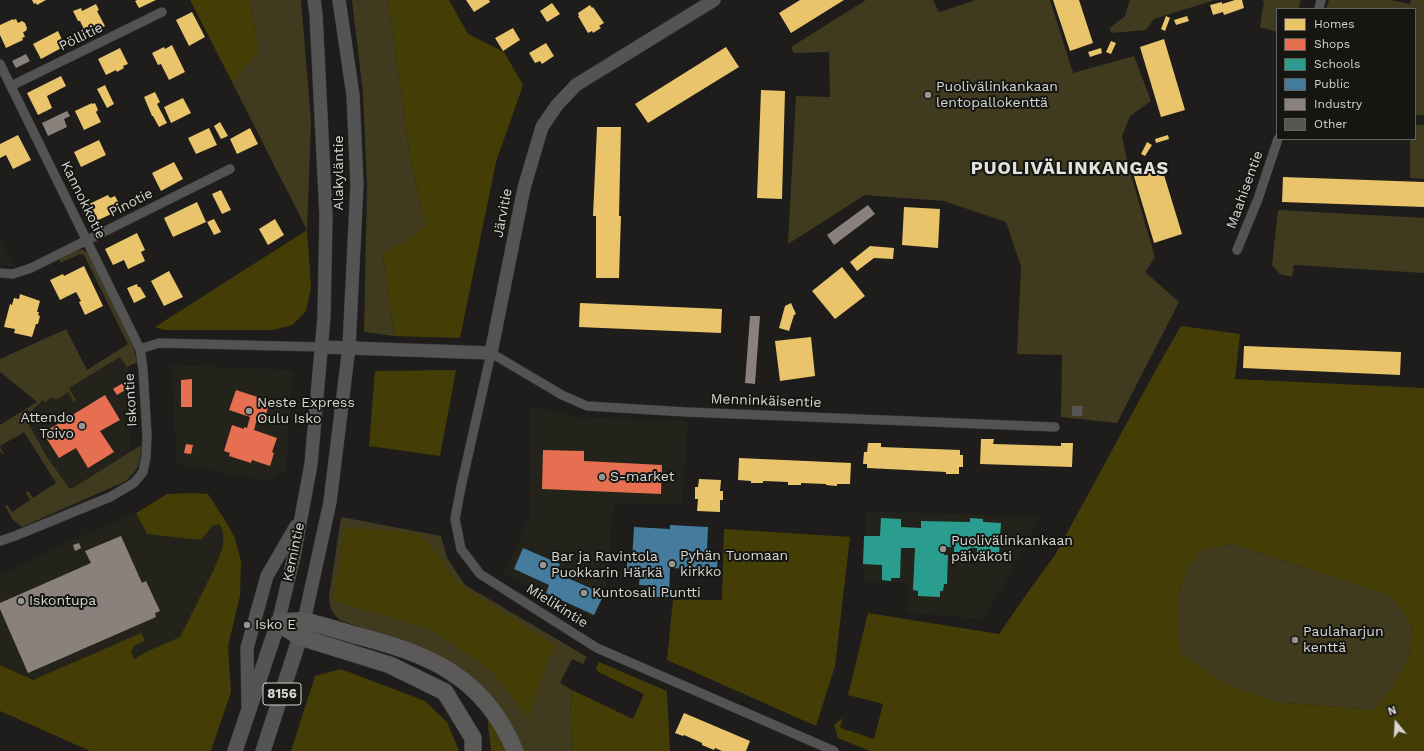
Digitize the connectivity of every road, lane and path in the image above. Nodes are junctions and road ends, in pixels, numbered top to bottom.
1 (314, 0) edge
2 (339, 0) edge
3 (714, 0) edge
4 (162, 12) dead end
5 (0, 64) edge
6 (11, 86) junction
7 (1278, 140) edge
8 (230, 169) dead end
9 (87, 241) junction
10 (1237, 250) dead end
11 (0, 272) edge
12 (322, 346) junction
13 (350, 347) junction
14 (140, 349) junction
15 (491, 352) junction
16 (1055, 427) dead end
17 (301, 517) junction
18 (0, 541) edge
19 (304, 621) junction
20 (278, 622) junction
21 (300, 638) junction
22 (248, 712) junction
23 (235, 751) edge
24 (264, 751) edge
25 (473, 751) edge
26 (515, 751) edge
27 (834, 751) edge

1 - 12 main road, Alakyläntie
2 - 13 main road, Alakyläntie
3 - 15 main road, Järvitie
4 - 6 street, Pöllitie
5 - 6 street, Kannokkotie
6 - 9 street, Kannokkotie
7 - 10 street, Maahisentie
8 - 9 street, Pinotie
9 - 11 street, Pinotie
9 - 14 street, Kannokkotie
12 - 13 main road
12 - 14 street
12 - 17 main road, Kemintie
13 - 15 main road
13 - 19 main road, Kemintie
14 - 18 street, Iskontie
15 - 16 street, Menninkäisentie
15 - 27 street, Mielikintie
17 - 20 main road, Kemintie
17 - 22 main road
19 - 20 highway
19 - 21 main road, Kemintie / 8156
19 - 26 highway
20 - 21 highway
20 - 22 main road, Kemintie / 8156
21 - 24 main road, Kemintie / 8156
21 - 25 highway
22 - 23 main road, Kemintie / 8156

